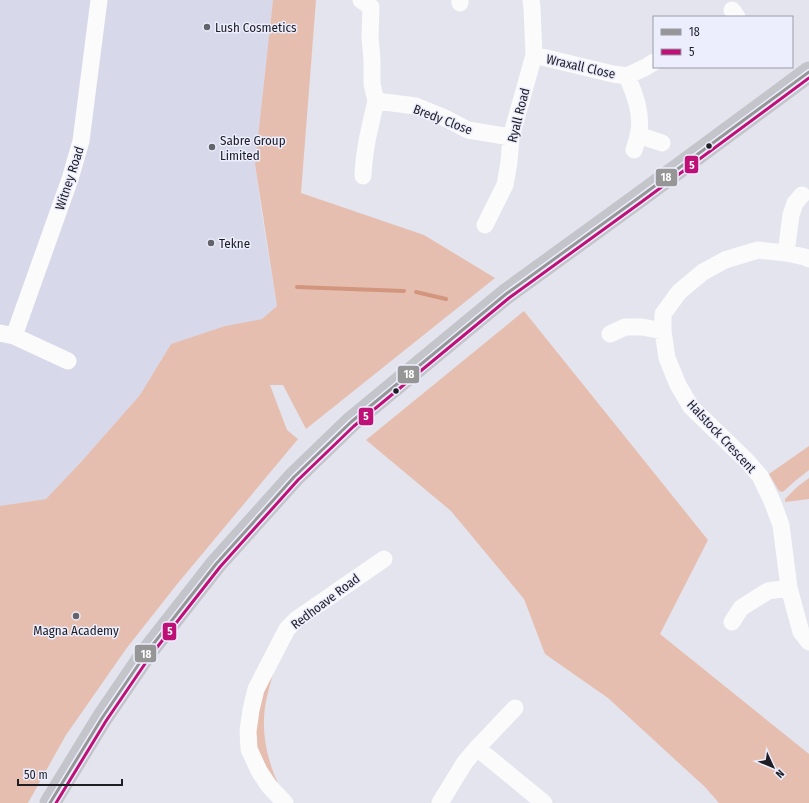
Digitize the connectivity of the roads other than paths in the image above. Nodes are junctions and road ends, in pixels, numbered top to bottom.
1 (99, 0) edge
2 (361, 0) edge
3 (531, 0) edge
4 (534, 55) junction
5 (653, 63) edge
6 (809, 72) edge
7 (627, 76) junction
8 (376, 102) junction
9 (510, 137) junction
10 (662, 143) dead end
11 (363, 176) dead end
12 (802, 195) dead end
13 (485, 226) dead end
14 (786, 253) junction
15 (809, 259) edge
16 (663, 332) junction
17 (610, 334) dead end
18 (7, 335) edge
19 (68, 361) dead end
20 (384, 559) dead end
21 (789, 588) junction
22 (732, 622) dead end
23 (809, 642) edge
24 (515, 708) dead end
25 (477, 748) junction
26 (544, 802) edge
27 (50, 803) edge
28 (285, 803) edge
29 (440, 803) edge

1 - 18 street, Witney Road
2 - 8 street
3 - 4 street, Ryall Road
4 - 7 street, Wraxall Close
4 - 9 street, Ryall Road
5 - 7 street, Wraxall Close
6 - 27 main road
7 - 10 street, Wraxall Close
8 - 9 street, Bredy Close
8 - 11 street
9 - 13 street, Ryall Road
12 - 14 street
14 - 15 street, Halstock Crescent
14 - 16 street, Halstock Crescent
16 - 17 street
16 - 21 street, Halstock Crescent
18 - 19 street
20 - 28 street, Redhoave Road
21 - 22 street
21 - 23 street, Halstock Crescent
24 - 25 street
25 - 26 street
25 - 29 street

